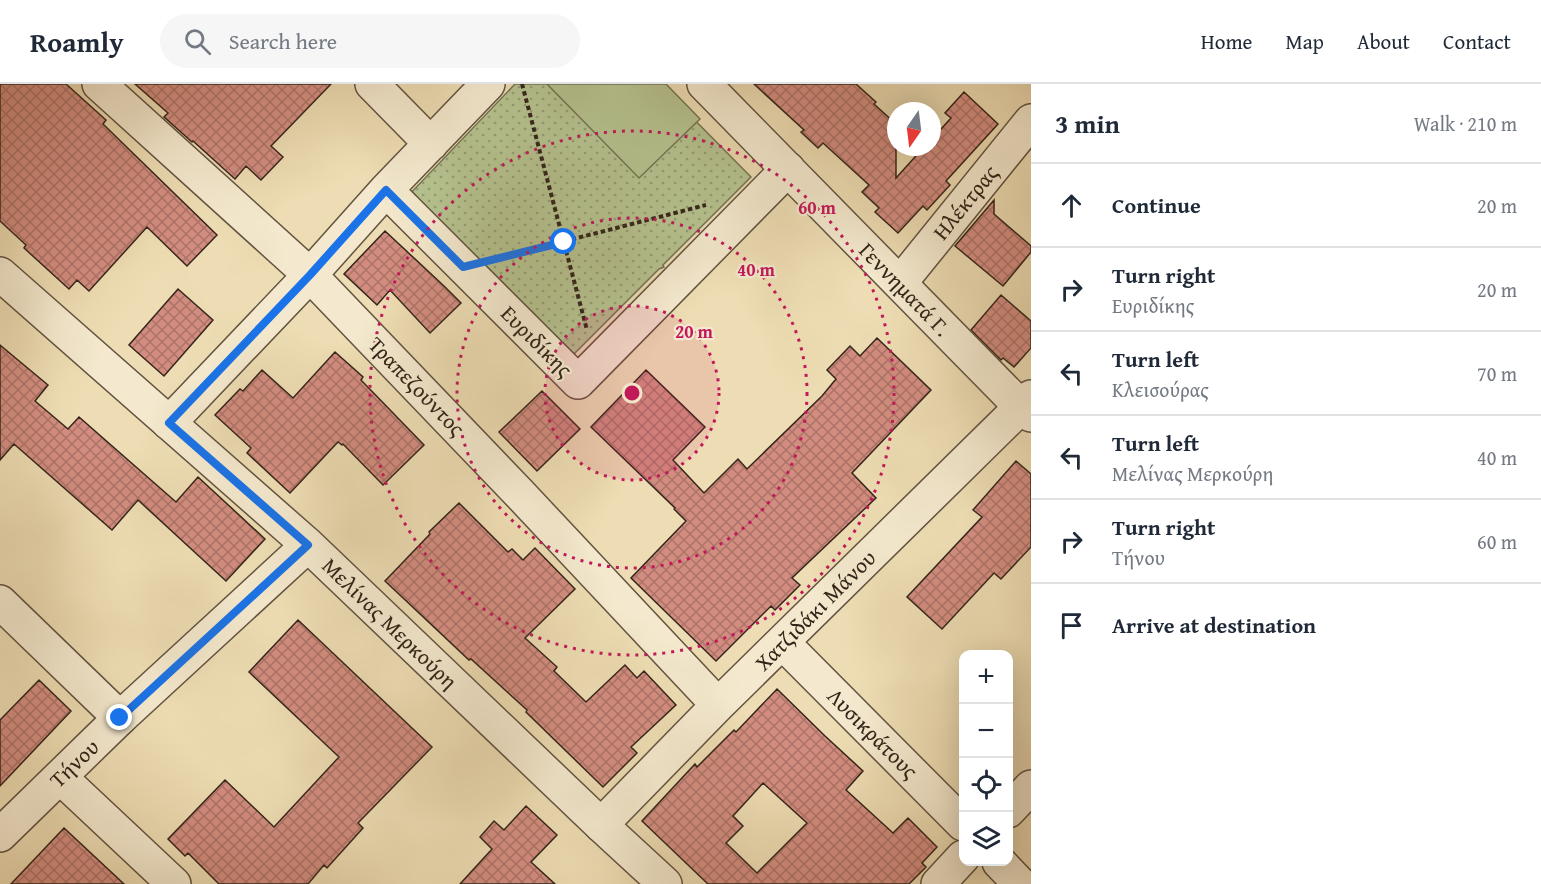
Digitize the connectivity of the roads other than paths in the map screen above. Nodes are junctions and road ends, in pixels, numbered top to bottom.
1 (99, 84) edge
2 (372, 84) edge
3 (488, 84) edge
4 (704, 84) edge
5 (1031, 121) edge
6 (431, 144) junction
7 (788, 169) junction
8 (386, 190) junction
9 (0, 274) edge
10 (310, 275) junction
11 (900, 283) junction
12 (1028, 406) edge
13 (169, 423) junction
14 (308, 545) junction
15 (0, 602) edge
16 (782, 642) junction
17 (718, 705) junction
18 (120, 718) junction
19 (60, 777) junction
20 (1031, 787) edge
21 (1013, 806) edge
22 (959, 820) edge
23 (602, 825) junction
24 (0, 835) edge
25 (959, 861) edge
26 (1004, 866) edge
27 (174, 884) edge
28 (665, 884) edge
29 (938, 884) edge
30 (1020, 884) edge

1 - 10 street, Τραπεζούντος
2 - 6 street
3 - 6 street
4 - 7 street, Γεννηματά Γ.
5 - 11 street, Ηλέκτρας
6 - 8 street
7 - 8 street, Ευριδίκης
7 - 11 street, Γεννηματά Γ.
8 - 10 street
9 - 13 street, Μελίνας Μερκούρη
10 - 13 street
10 - 17 street, Τραπεζούντος
11 - 12 street, Γεννηματά Γ.
12 - 16 street, Χατζιδάκι Μάνου
13 - 14 street, Μελίνας Μερκούρη
14 - 18 street, Τήνου
14 - 23 street, Μελίνας Μερκούρη
15 - 18 street
16 - 17 street, Χατζιδάκι Μάνου
16 - 22 street, Λυσικράτους
17 - 23 street, Χατζιδάκι Μάνου
18 - 19 street, Τήνου
19 - 24 street, Τήνου
19 - 27 street
20 - 21 street
23 - 28 street, Μελίνας Μερκούρη
25 - 29 street
26 - 30 street

